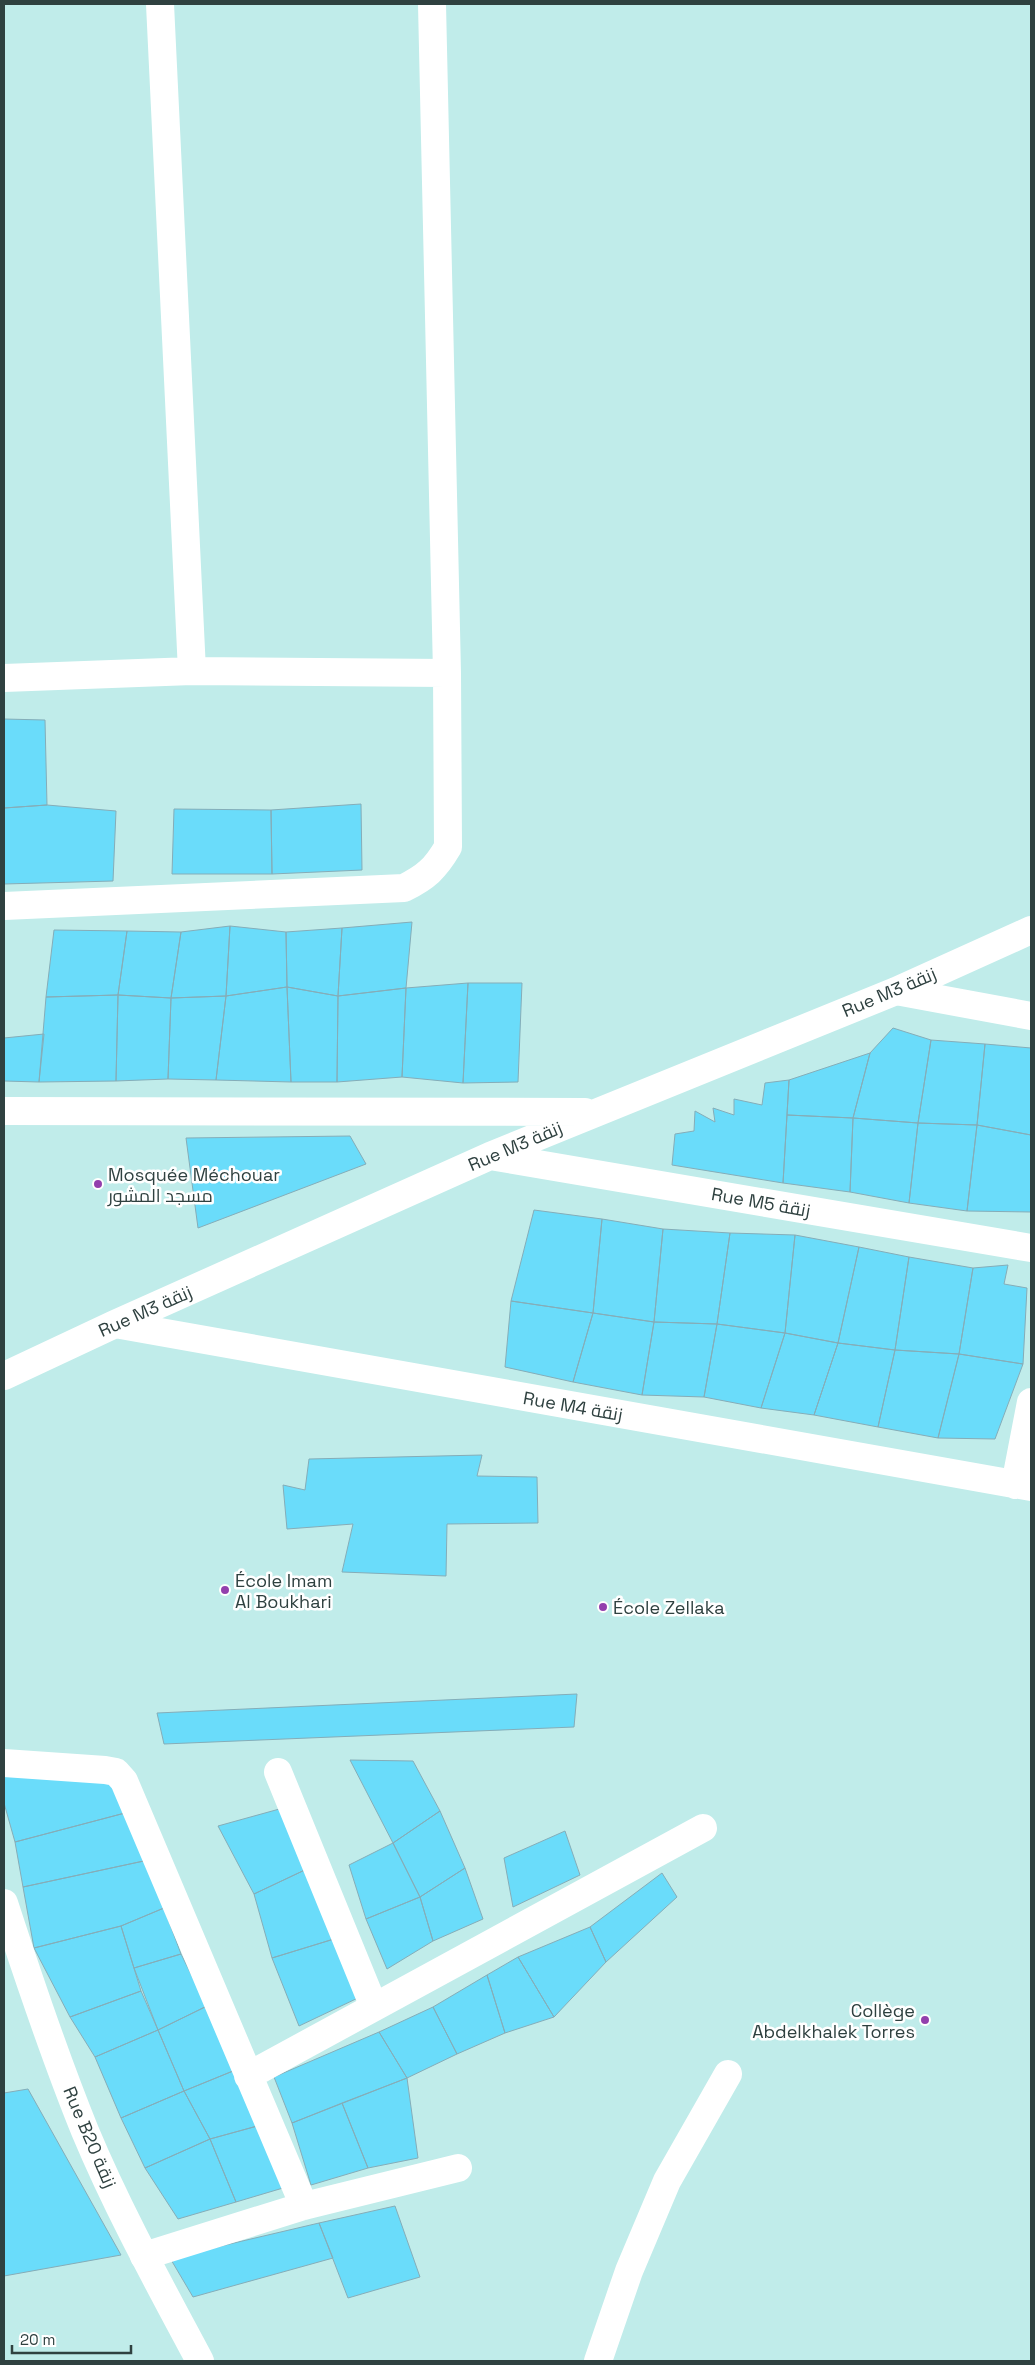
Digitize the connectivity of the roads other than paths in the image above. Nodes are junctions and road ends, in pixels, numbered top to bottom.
1 (160, 4) edge
2 (432, 4) edge
3 (192, 671) junction
4 (447, 673) junction
5 (4, 678) edge
6 (4, 906) edge
7 (1031, 930) edge
8 (896, 991) junction
9 (1031, 1016) edge
10 (4, 1111) edge
11 (598, 1112) junction
12 (490, 1156) junction
13 (1031, 1248) edge
14 (115, 1324) junction
15 (4, 1376) edge
16 (1031, 1402) edge
17 (1023, 1486) edge
18 (4, 1764) edge
19 (278, 1772) dead end
20 (703, 1828) dead end
21 (4, 1904) edge
22 (374, 2007) junction
23 (728, 2074) dead end
24 (248, 2076) junction
25 (458, 2168) dead end
26 (304, 2206) junction
27 (144, 2256) junction
28 (200, 2361) edge
29 (598, 2361) edge

1 - 3 street
2 - 4 street
3 - 4 street
3 - 5 street
4 - 6 street
7 - 8 street, Rue M3 زنقة
8 - 9 street
8 - 11 street, Rue M3 زنقة
10 - 11 street
11 - 12 street, Rue M3 زنقة
12 - 13 street, Rue M5 زنقة
12 - 14 street, Rue M3 زنقة
14 - 15 street, Rue M3 زنقة
14 - 17 street, Rue M4 زنقة
16 - 17 street
18 - 24 street
19 - 22 street
20 - 22 street
21 - 27 street, Rue B20 زنقة
22 - 24 street
23 - 29 street
24 - 26 street
25 - 26 street
26 - 27 street
27 - 28 street, Rue B20 زنقة

